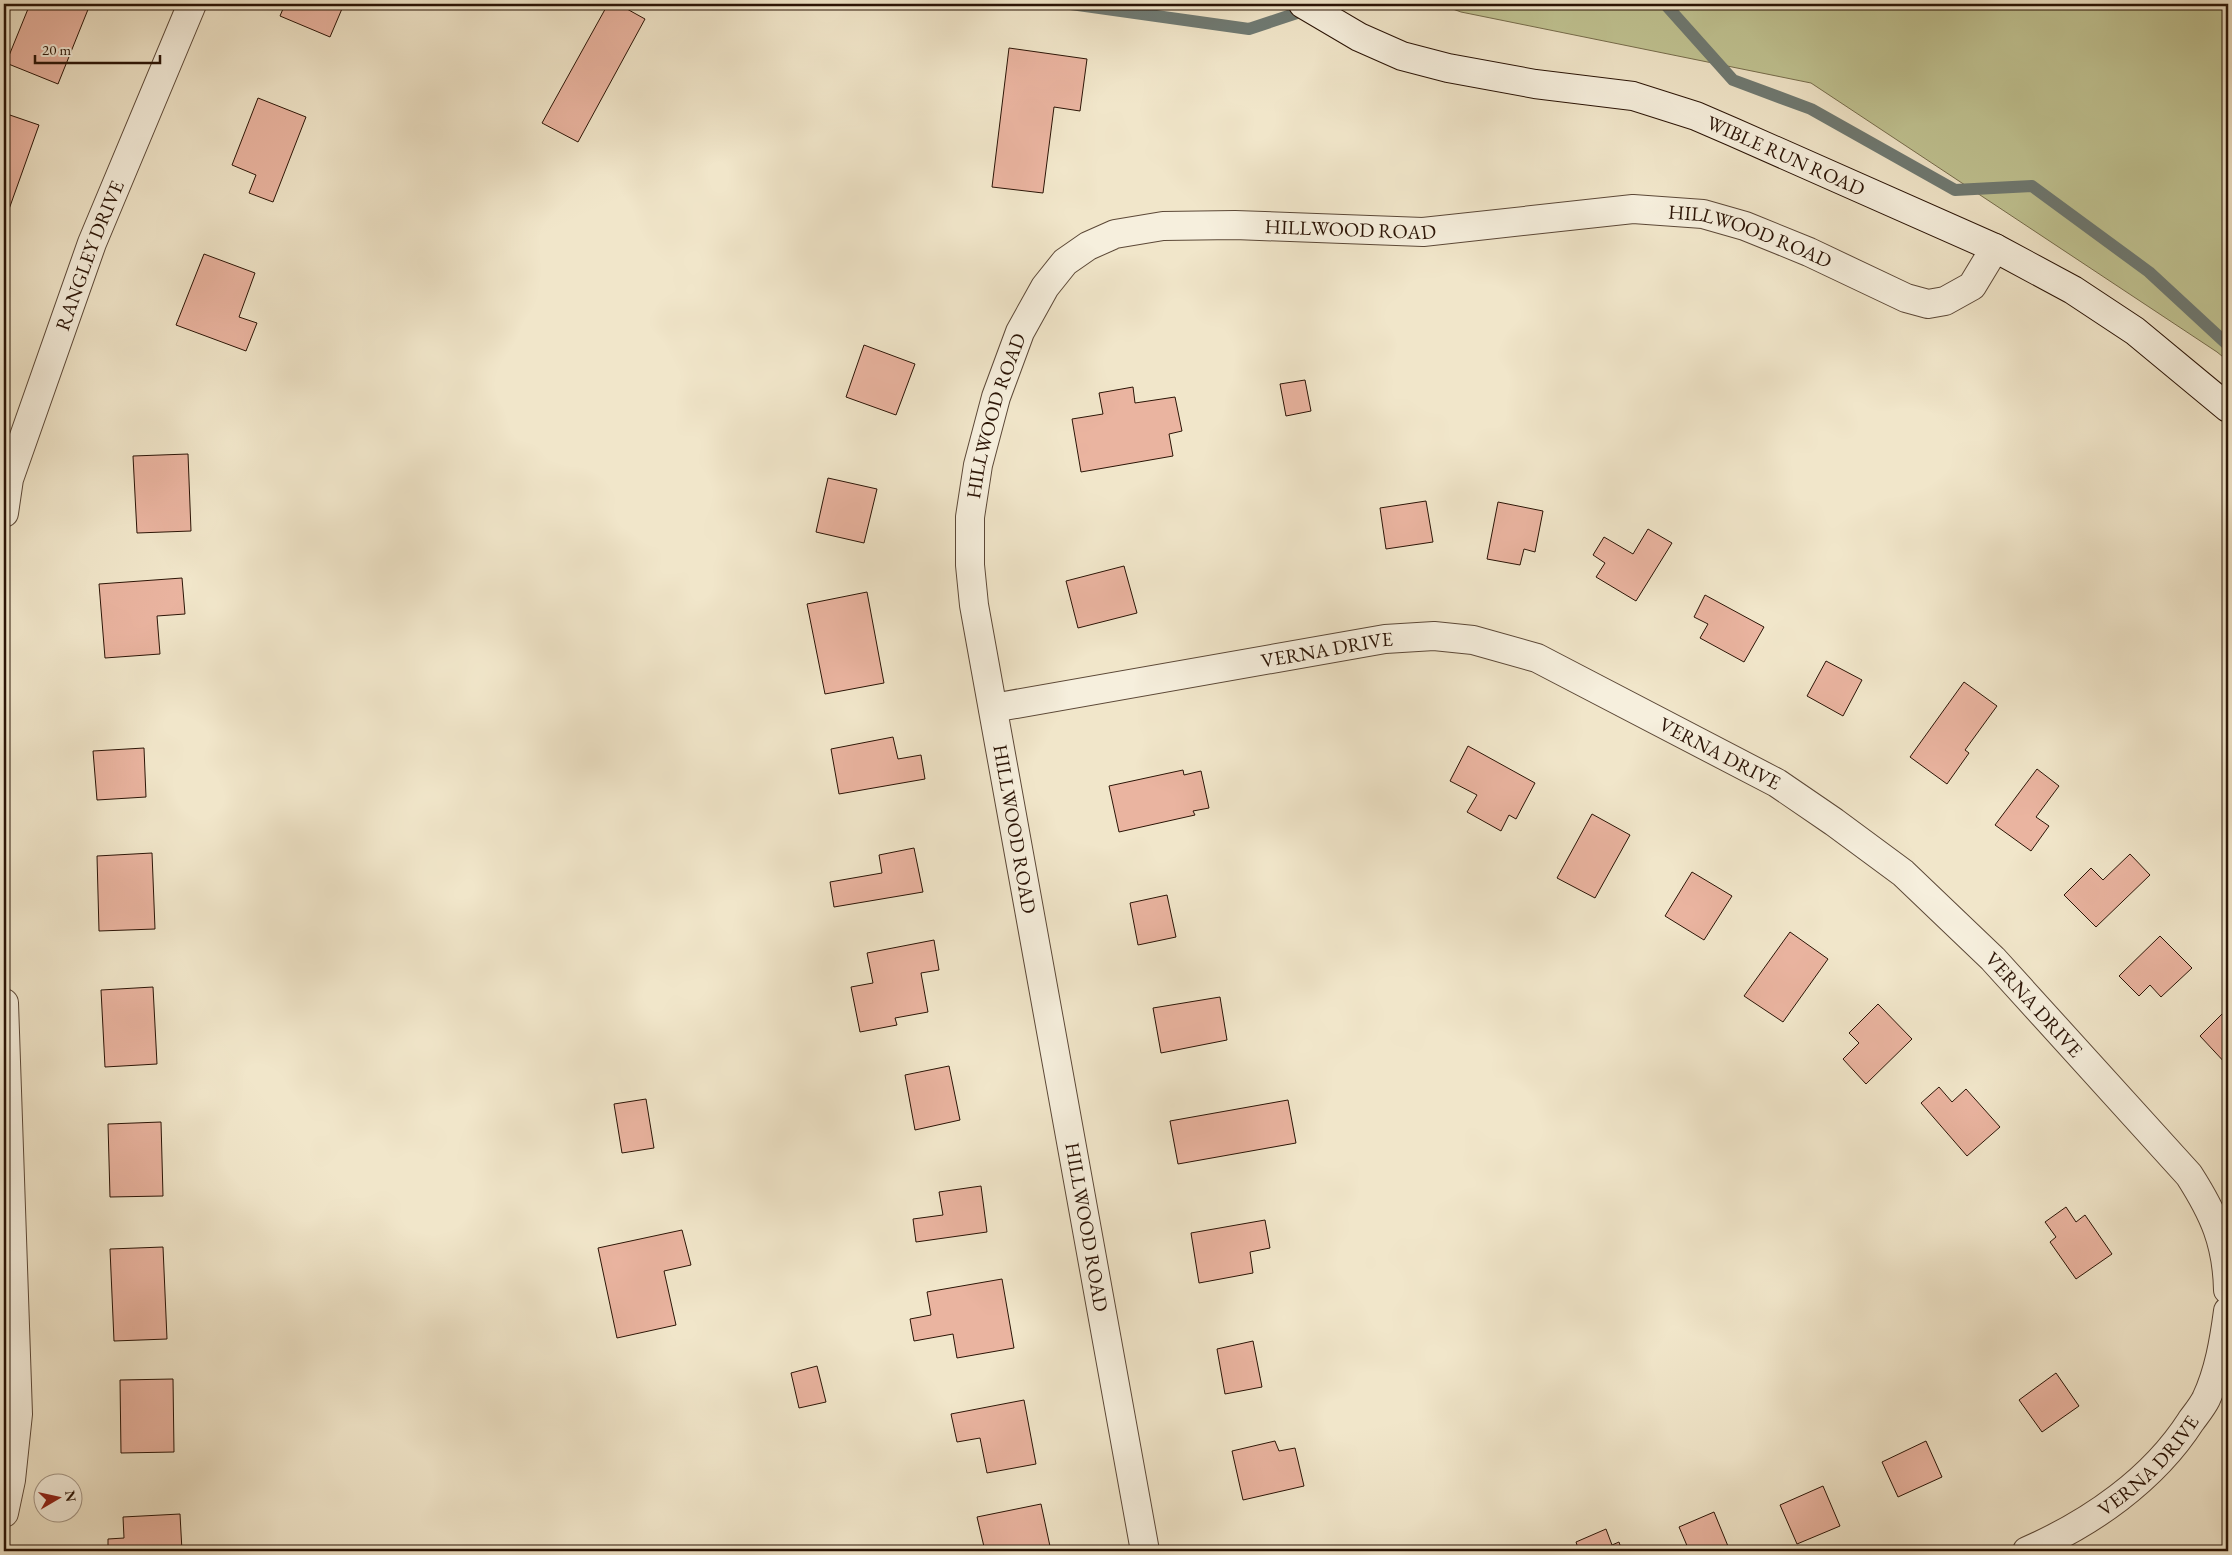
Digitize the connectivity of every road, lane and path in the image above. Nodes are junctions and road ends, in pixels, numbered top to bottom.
1 (192, 4) edge
2 (1303, 4) edge
3 (1995, 248) junction
4 (2228, 408) edge
5 (6, 478) edge
6 (4, 513) edge
7 (993, 708) junction
8 (4, 1003) edge
9 (2228, 1290) edge
10 (2228, 1311) edge
11 (4, 1514) edge
12 (1144, 1551) edge
13 (2027, 1551) edge

1 - 5 street, RANGLEY DRIVE
2 - 3 street, WIBLE RUN ROAD
3 - 4 street, WIBLE RUN ROAD
3 - 7 street, HILLWOOD ROAD
5 - 6 street, RANGLEY DRIVE
7 - 9 street, VERNA DRIVE
7 - 12 street, HILLWOOD ROAD
8 - 11 street
10 - 13 street, VERNA DRIVE

